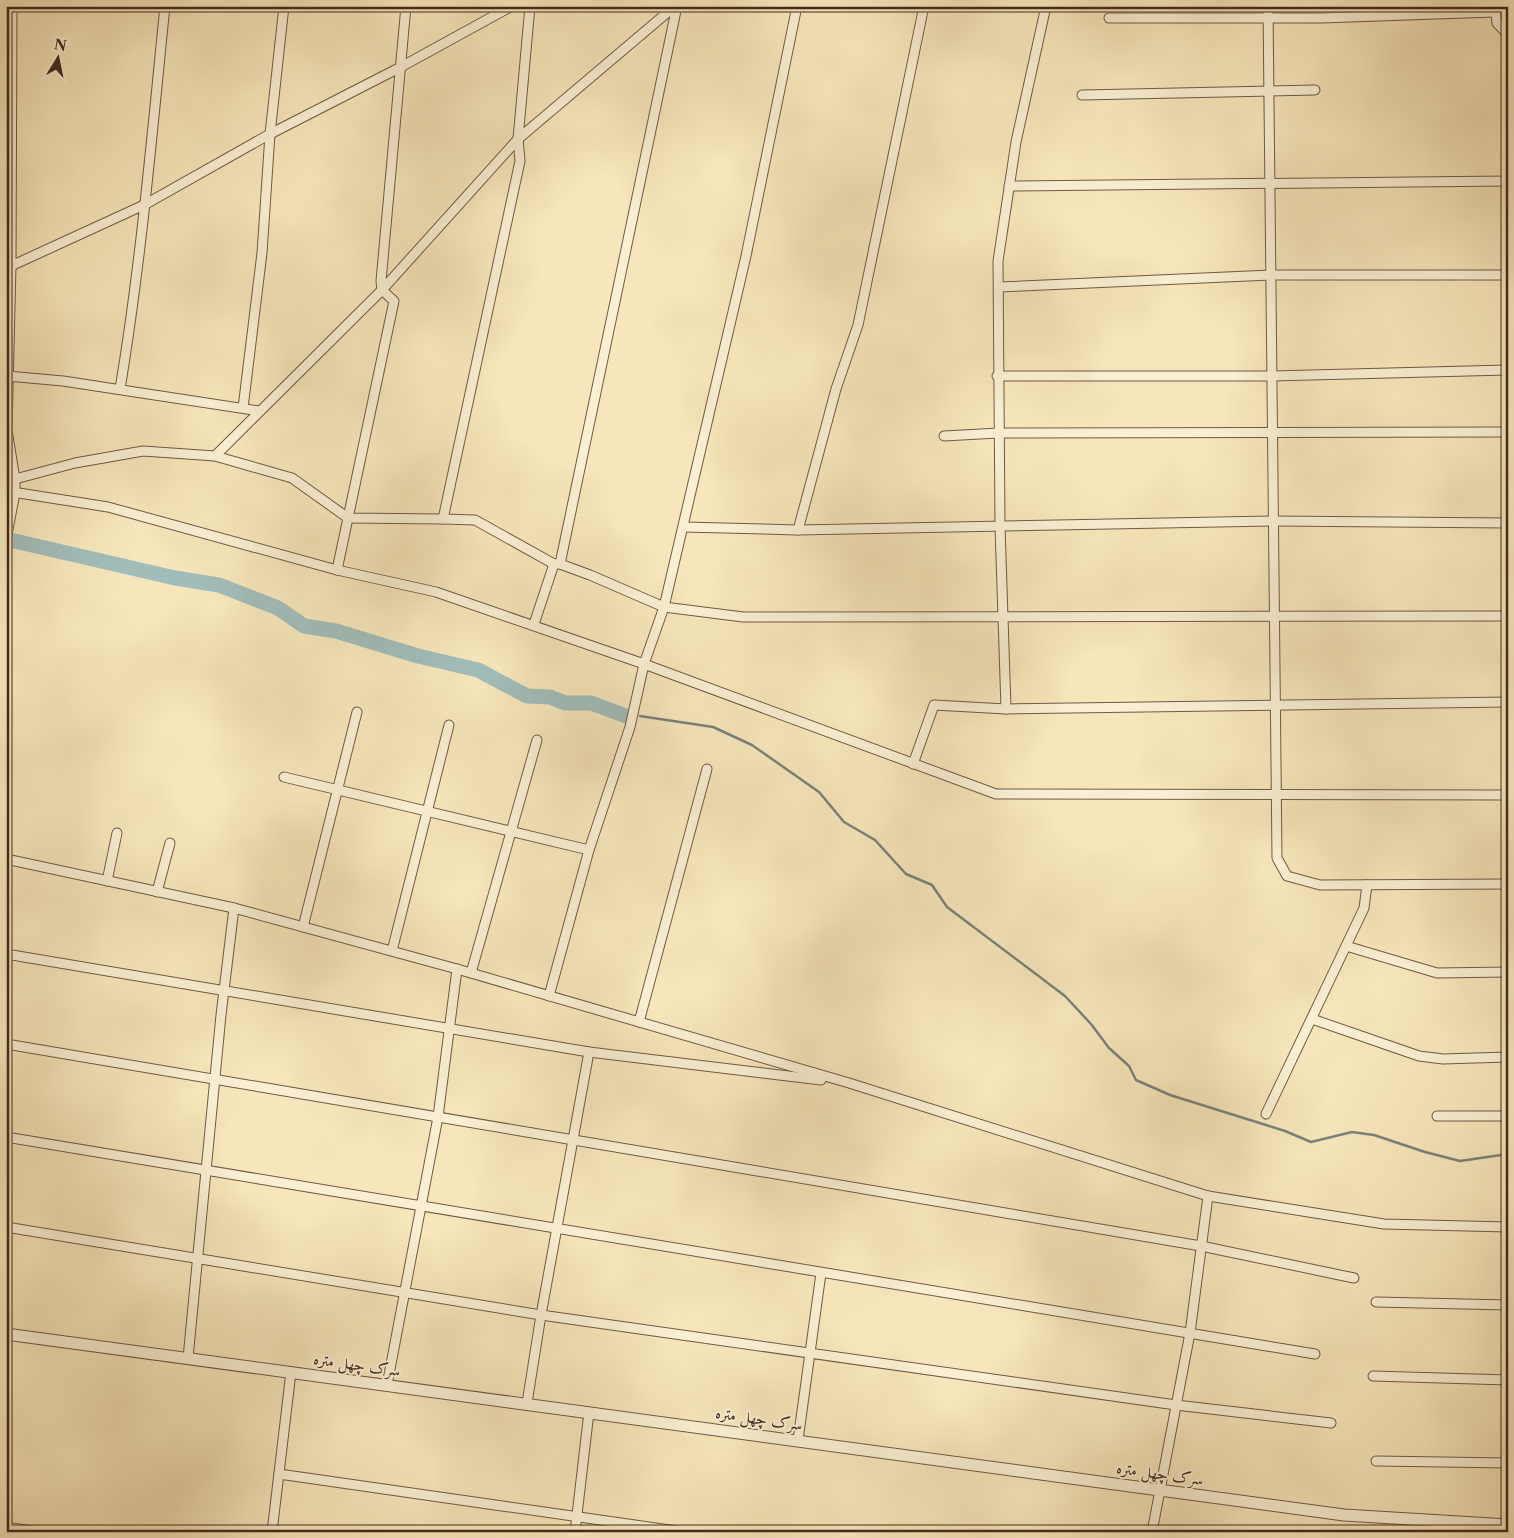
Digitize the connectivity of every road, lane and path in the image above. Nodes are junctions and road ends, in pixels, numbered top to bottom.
1 (12, 6) edge
2 (164, 6) edge
3 (284, 6) edge
4 (406, 6) edge
5 (512, 6) edge
6 (530, 6) edge
7 (676, 6) edge
8 (797, 6) edge
9 (924, 6) edge
10 (1046, 6) edge
11 (1268, 6) edge
12 (1494, 9) edge
13 (1109, 18) dead end
14 (1268, 18) junction
15 (1508, 34) edge
16 (399, 68) junction
17 (1269, 90) junction
18 (1315, 90) dead end
19 (1082, 95) dead end
20 (270, 134) junction
21 (518, 139) junction
22 (8, 181) edge
23 (1508, 181) edge
24 (1270, 185) junction
25 (1009, 186) junction
26 (144, 205) junction
27 (8, 223) edge
28 (11, 266) junction
29 (1271, 275) junction
30 (1508, 275) edge
31 (999, 287) junction
32 (382, 290) junction
33 (1508, 360) edge
34 (1507, 373) edge
35 (7, 376) edge
36 (997, 376) junction
37 (1272, 376) junction
38 (120, 390) junction
39 (243, 408) junction
40 (259, 411) junction
41 (6, 430) edge
42 (1272, 432) junction
43 (1508, 432) edge
44 (998, 433) junction
45 (944, 436) dead end
46 (215, 456) junction
47 (15, 479) junction
48 (10, 492) edge
49 (348, 518) junction
50 (443, 518) junction
51 (1273, 521) junction
52 (1508, 523) edge
53 (1000, 526) junction
54 (684, 527) junction
55 (798, 530) junction
56 (7, 534) edge
57 (6, 540) edge
58 (557, 564) junction
59 (6, 566) edge
60 (337, 570) junction
61 (6, 599) edge
62 (664, 607) junction
63 (1274, 616) junction
64 (1508, 616) edge
65 (1002, 617) junction
66 (534, 624) junction
67 (6, 640) edge
68 (644, 664) junction
69 (1508, 702) edge
70 (1275, 706) junction
71 (1006, 710) junction
72 (357, 712) dead end
73 (449, 725) dead end
74 (537, 740) dead end
75 (913, 764) junction
76 (708, 769) dead end
77 (284, 777) dead end
78 (339, 790) junction
79 (1508, 795) edge
80 (1277, 796) junction
81 (428, 810) junction
82 (511, 830) junction
83 (117, 833) dead end
84 (170, 843) dead end
85 (589, 850) junction
86 (6, 860) edge
87 (108, 881) junction
88 (1508, 884) edge
89 (1367, 885) junction
90 (157, 892) junction
91 (234, 908) junction
92 (303, 927) junction
93 (1346, 946) junction
94 (392, 951) junction
95 (6, 954) edge
96 (457, 969) junction
97 (1508, 972) edge
98 (471, 973) junction
99 (224, 991) junction
100 (549, 996) junction
101 (1312, 1019) junction
102 (639, 1022) junction
103 (449, 1028) junction
104 (6, 1044) edge
105 (589, 1052) junction
106 (1508, 1057) edge
107 (216, 1080) junction
108 (849, 1083) junction
109 (1266, 1114) dead end
110 (1437, 1116) dead end
111 (1508, 1116) edge
112 (438, 1117) junction
113 (6, 1137) edge
114 (572, 1141) junction
115 (207, 1170) junction
116 (1208, 1196) junction
117 (421, 1206) junction
118 (1508, 1227) edge
119 (6, 1228) edge
120 (557, 1228) junction
121 (1201, 1246) junction
122 (198, 1260) junction
123 (821, 1273) junction
124 (1354, 1278) dead end
125 (404, 1294) junction
126 (1376, 1302) dead end
127 (1508, 1305) edge
128 (541, 1315) junction
129 (1190, 1333) junction
130 (6, 1334) edge
131 (809, 1353) junction
132 (1315, 1354) dead end
133 (188, 1358) junction
134 (291, 1372) junction
135 (1373, 1376) dead end
136 (1508, 1380) edge
137 (387, 1385) junction
138 (527, 1403) junction
139 (1176, 1405) junction
140 (589, 1412) junction
141 (1331, 1423) dead end
142 (798, 1440) junction
143 (1376, 1461) dead end
144 (1508, 1463) edge
145 (279, 1474) junction
146 (1160, 1489) junction
147 (577, 1516) junction
148 (1508, 1525) edge
149 (6, 1527) edge
150 (38, 1532) edge
151 (272, 1532) edge
152 (575, 1532) edge
153 (684, 1532) edge
154 (1152, 1532) edge

1 - 22 street
2 - 26 street
3 - 20 street
4 - 16 street
5 - 16 street
6 - 21 street
7 - 21 street
7 - 58 street
8 - 54 street
9 - 55 street
10 - 25 street
11 - 14 street
12 - 14 street
12 - 15 street
13 - 14 street
14 - 17 street
16 - 20 street
16 - 32 street
17 - 18 street
17 - 19 street
17 - 24 street
20 - 26 street
20 - 39 street
21 - 32 street
21 - 50 street
22 - 27 street
23 - 24 street
24 - 25 street
24 - 29 street
25 - 31 street
26 - 28 street
26 - 38 street
27 - 28 street
28 - 35 street
29 - 30 street
29 - 31 street
29 - 37 street
31 - 36 street
32 - 40 street
32 - 49 street
33 - 34 street
34 - 37 street
35 - 38 street
35 - 41 street
36 - 37 street
36 - 44 street
37 - 42 street
38 - 39 street
39 - 40 street
40 - 46 street
41 - 47 street
42 - 43 street
42 - 44 street
42 - 51 street
44 - 45 street
44 - 53 street
46 - 47 street
46 - 49 street
47 - 48 street
48 - 56 street
48 - 60 street
49 - 50 street
49 - 60 street
50 - 58 street
51 - 52 street
51 - 53 street
51 - 63 street
53 - 55 street
53 - 65 street
54 - 55 street
54 - 62 street
56 - 57 street
58 - 62 street
58 - 66 street
59 - 61 street
60 - 66 street
61 - 67 street
62 - 65 street
62 - 68 street
63 - 64 street
63 - 65 street
63 - 70 street
65 - 71 street
66 - 68 street
68 - 75 street
68 - 85 street
69 - 70 street
70 - 71 street
70 - 80 street
71 - 75 street
72 - 78 street
73 - 81 street
74 - 82 street
75 - 80 street
76 - 102 street
77 - 78 street
78 - 81 street
78 - 92 street
79 - 80 street
80 - 89 street
81 - 82 street
81 - 94 street
82 - 85 street
82 - 98 street
83 - 87 street
84 - 90 street
85 - 100 street
86 - 87 street
87 - 90 street
88 - 89 street
89 - 93 street
90 - 91 street
91 - 92 street
91 - 99 street
92 - 94 street
93 - 97 street
93 - 101 street
94 - 96 street
95 - 99 street
96 - 98 street
96 - 103 street
98 - 100 street
99 - 103 street
99 - 107 street
100 - 102 street
101 - 106 street
101 - 109 street
102 - 108 street
103 - 105 street
103 - 112 street
104 - 107 street
105 - 108 street
105 - 114 street
107 - 112 street
107 - 115 street
108 - 116 street
110 - 111 street
112 - 114 street
112 - 117 street
113 - 115 street
114 - 120 street
114 - 121 street
115 - 117 street
115 - 122 street
116 - 118 street
116 - 121 street
117 - 120 street
117 - 125 street
119 - 122 street
120 - 123 street
120 - 128 street
121 - 124 street
121 - 129 street
122 - 125 street
122 - 133 street
123 - 129 street
123 - 131 street
125 - 128 street
125 - 137 street
126 - 127 street
128 - 131 street
128 - 138 street
129 - 132 street
129 - 139 street
130 - 133 street, سرک چهل متره
131 - 139 street
131 - 142 street
133 - 134 street, سرک چهل متره
134 - 137 street, سرک چهل متره
134 - 145 street
135 - 136 street
137 - 138 street, سرک چهل متره
138 - 140 street, سرک چهل متره
139 - 141 street
139 - 146 street
140 - 142 street, سرک چهل متره
140 - 147 street
142 - 146 street, سرک چهل متره
143 - 144 street
145 - 147 street
145 - 151 street
146 - 148 street, سرک چهل متره
146 - 154 street
147 - 152 street
147 - 153 street
149 - 150 street

